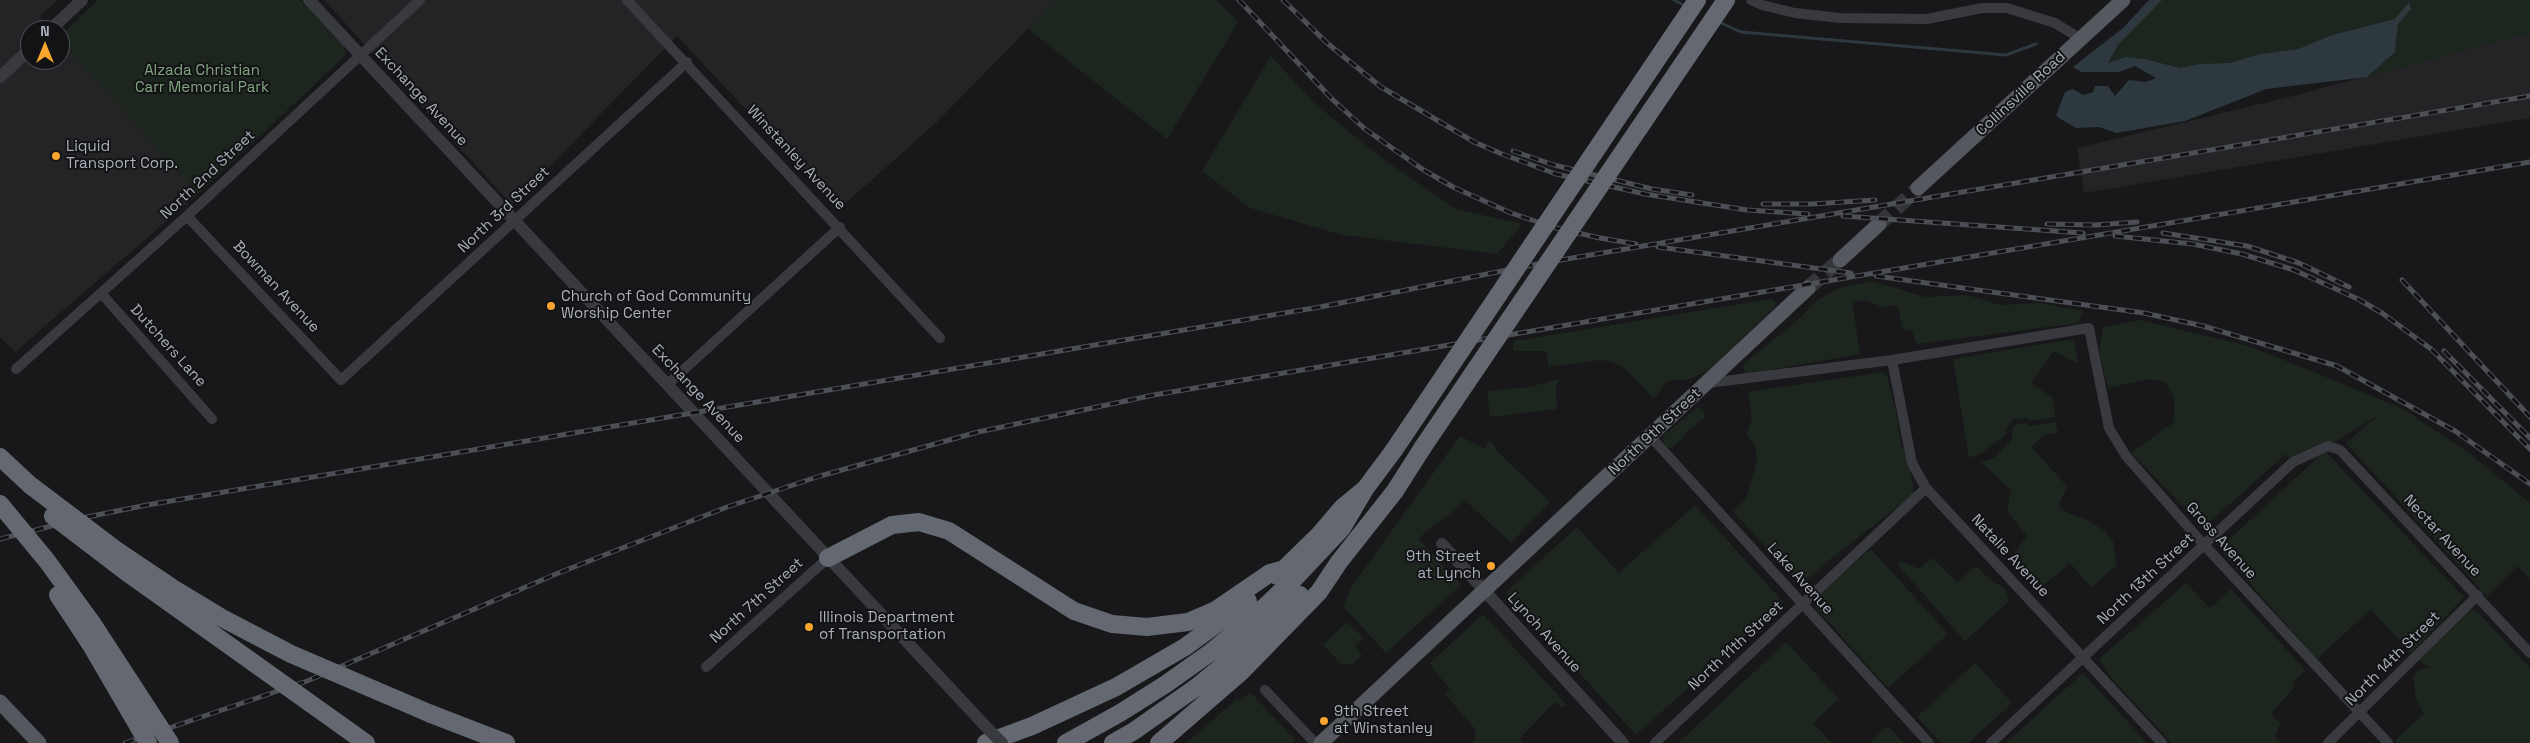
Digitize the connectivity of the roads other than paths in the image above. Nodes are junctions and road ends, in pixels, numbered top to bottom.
1 (82, 0) edge
2 (309, 0) edge
3 (420, 0) edge
4 (627, 0) edge
5 (1697, 0) edge
6 (1726, 0) edge
7 (1751, 0) edge
8 (2123, 0) edge
9 (61, 20) edge
10 (2081, 39) junction
11 (360, 55) junction
12 (20, 58) edge
13 (687, 62) junction
14 (0, 77) edge
15 (1918, 188) tunnel mouth
16 (187, 216) junction
17 (514, 220) junction
18 (1879, 224) tunnel mouth
19 (840, 227) junction
20 (1840, 260) tunnel mouth
21 (1808, 288) tunnel mouth
22 (101, 293) junction
23 (2088, 328) joint
24 (940, 338) dead end
25 (1892, 360) junction
26 (16, 370) dead end
27 (341, 380) joint
28 (1708, 383) junction
29 (668, 384) junction
30 (212, 419) dead end
31 (1650, 436) junction
32 (2328, 446) joint
33 (0, 457) edge
34 (0, 472) edge
35 (1926, 488) junction
36 (1366, 489) junction
37 (0, 504) edge
38 (0, 519) edge
39 (1442, 544) dead end
40 (2204, 546) junction
41 (828, 558) junction
42 (1339, 562) junction
43 (1285, 569) junction
44 (1485, 592) junction
45 (2478, 596) junction
46 (1803, 604) junction
47 (2530, 653) edge
48 (2083, 657) junction
49 (706, 666) dead end
50 (1265, 690) dead end
51 (0, 702) edge
52 (1201, 708) junction
53 (2360, 713) junction
54 (987, 736) edge
55 (39, 743) edge
56 (148, 743) edge
57 (170, 743) edge
58 (366, 743) edge
59 (506, 743) edge
60 (1002, 743) edge
61 (1066, 743) edge
62 (1113, 743) edge
63 (1159, 743) edge
64 (1175, 743) edge
65 (1315, 743) edge
66 (1321, 743) edge
67 (1623, 743) edge
68 (1655, 743) edge
69 (1929, 743) edge
70 (1991, 743) edge
71 (2162, 743) edge
72 (2328, 743) edge
73 (2388, 743) edge

1 - 9 street
2 - 11 street, Exchange Avenue
3 - 11 street, North 2nd Street
4 - 13 street, Winstanley Avenue
5 - 36 highway, bridge
6 - 42 highway, bridge
7 - 10 street
8 - 10 main road, Collinsville Road
10 - 15 main road, Collinsville Road
11 - 16 street, North 2nd Street
11 - 17 street, Exchange Avenue
12 - 14 street
13 - 17 street, North 3rd Street
13 - 19 street, Winstanley Avenue
16 - 22 street, North 2nd Street
16 - 27 street, Bowman Avenue
17 - 27 street, North 3rd Street
17 - 29 street, Exchange Avenue
18 - 20 main road
19 - 24 street, Winstanley Avenue
19 - 29 street
21 - 28 main road
22 - 26 street, North 2nd Street
22 - 30 street, Dutchers Lane
23 - 25 street, North 9th Street
23 - 40 street, Gross Avenue
25 - 28 street, North 9th Street
25 - 35 street, Natalie Avenue
28 - 31 main road, North 9th Street
29 - 41 street, Exchange Avenue
31 - 44 main road, North 9th Street
31 - 46 street, Lake Avenue
32 - 40 street, North 13th Street
32 - 45 street, Nectar Avenue
33 - 59 highway, bridge
34 - 58 highway, bridge
35 - 46 street, North 11th Street
35 - 48 street, Natalie Avenue
36 - 43 highway
36 - 61 highway
37 - 57 highway, bridge
38 - 56 highway, bridge
39 - 44 street, Lynch Avenue
40 - 48 street, North 13th Street
40 - 53 street, Gross Avenue
41 - 43 highway
41 - 49 street, North 7th Street
41 - 54 street, Exchange Avenue
42 - 52 highway
42 - 62 highway
43 - 54 highway
44 - 66 main road, North 9th Street
44 - 67 street, Lynch Avenue
45 - 47 street, Nectar Avenue
45 - 53 street, North 14th Street
46 - 68 street, North 11th Street
46 - 69 street, Lake Avenue
48 - 70 street, North 13th Street
48 - 71 street, Natalie Avenue
50 - 65 street
51 - 55 main road
52 - 63 highway
52 - 64 highway
53 - 72 street, North 14th Street
53 - 73 street, Gross Avenue
54 - 60 street, Exchange Avenue, bridge

